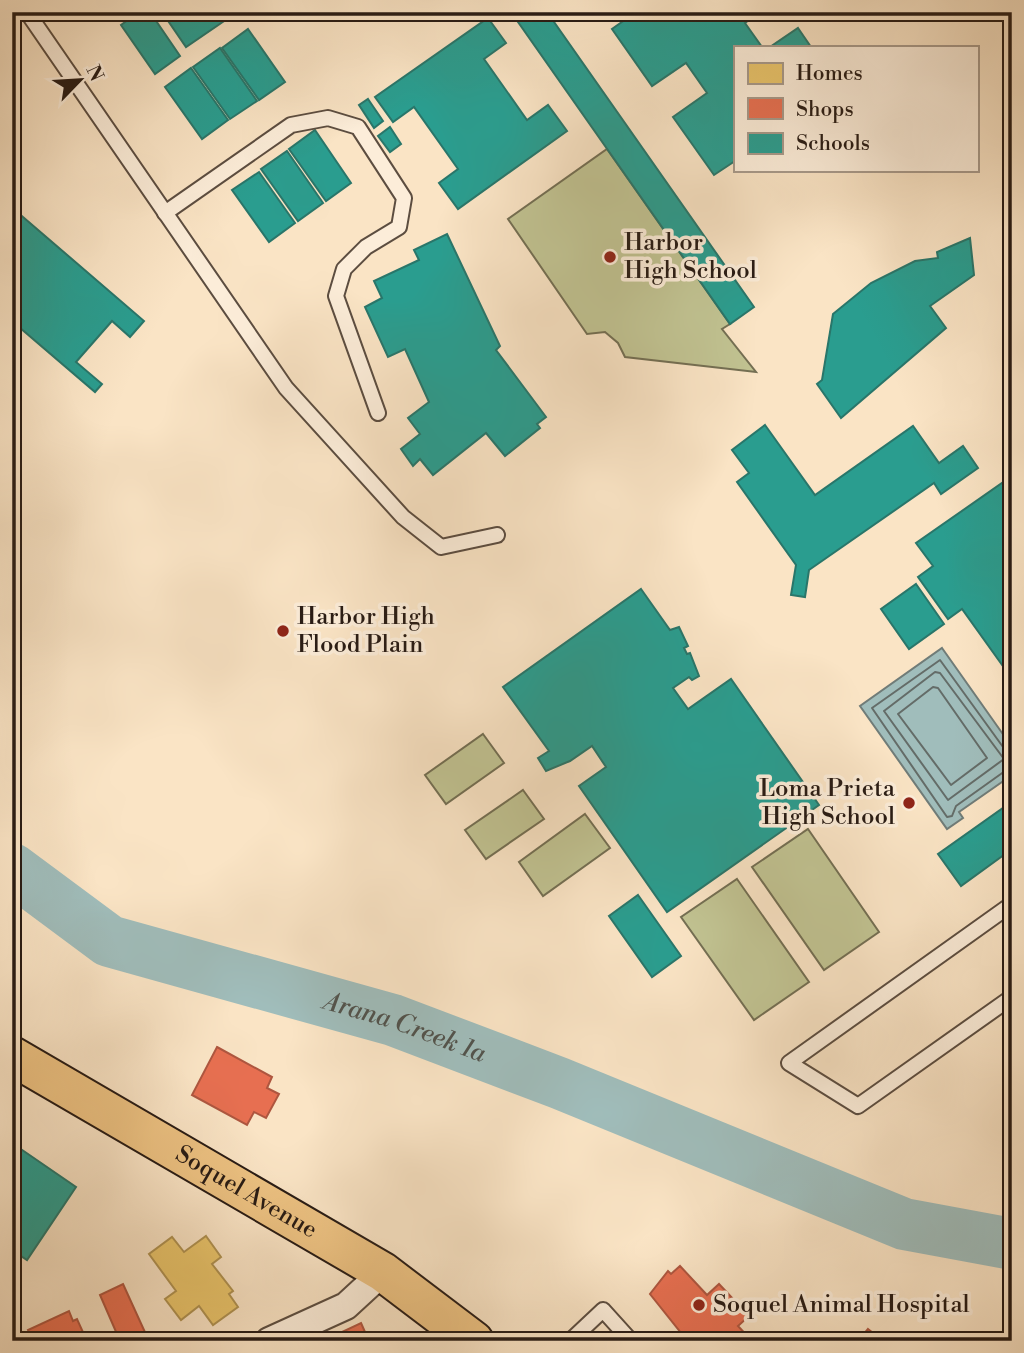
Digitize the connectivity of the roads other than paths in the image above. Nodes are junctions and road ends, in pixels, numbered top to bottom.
1 (27, 12) edge
2 (165, 213) junction
3 (378, 413) dead end
4 (497, 535) dead end
5 (1012, 904) edge
6 (1012, 997) edge
7 (12, 1056) edge
8 (383, 1272) junction
9 (270, 1341) edge
10 (474, 1341) edge
11 (570, 1341) edge
12 (631, 1341) edge

1 - 2 lane
2 - 3 lane
2 - 4 lane
5 - 6 lane
7 - 8 main road, Soquel Avenue
8 - 9 street
8 - 10 main road, Soquel Avenue
11 - 12 lane

